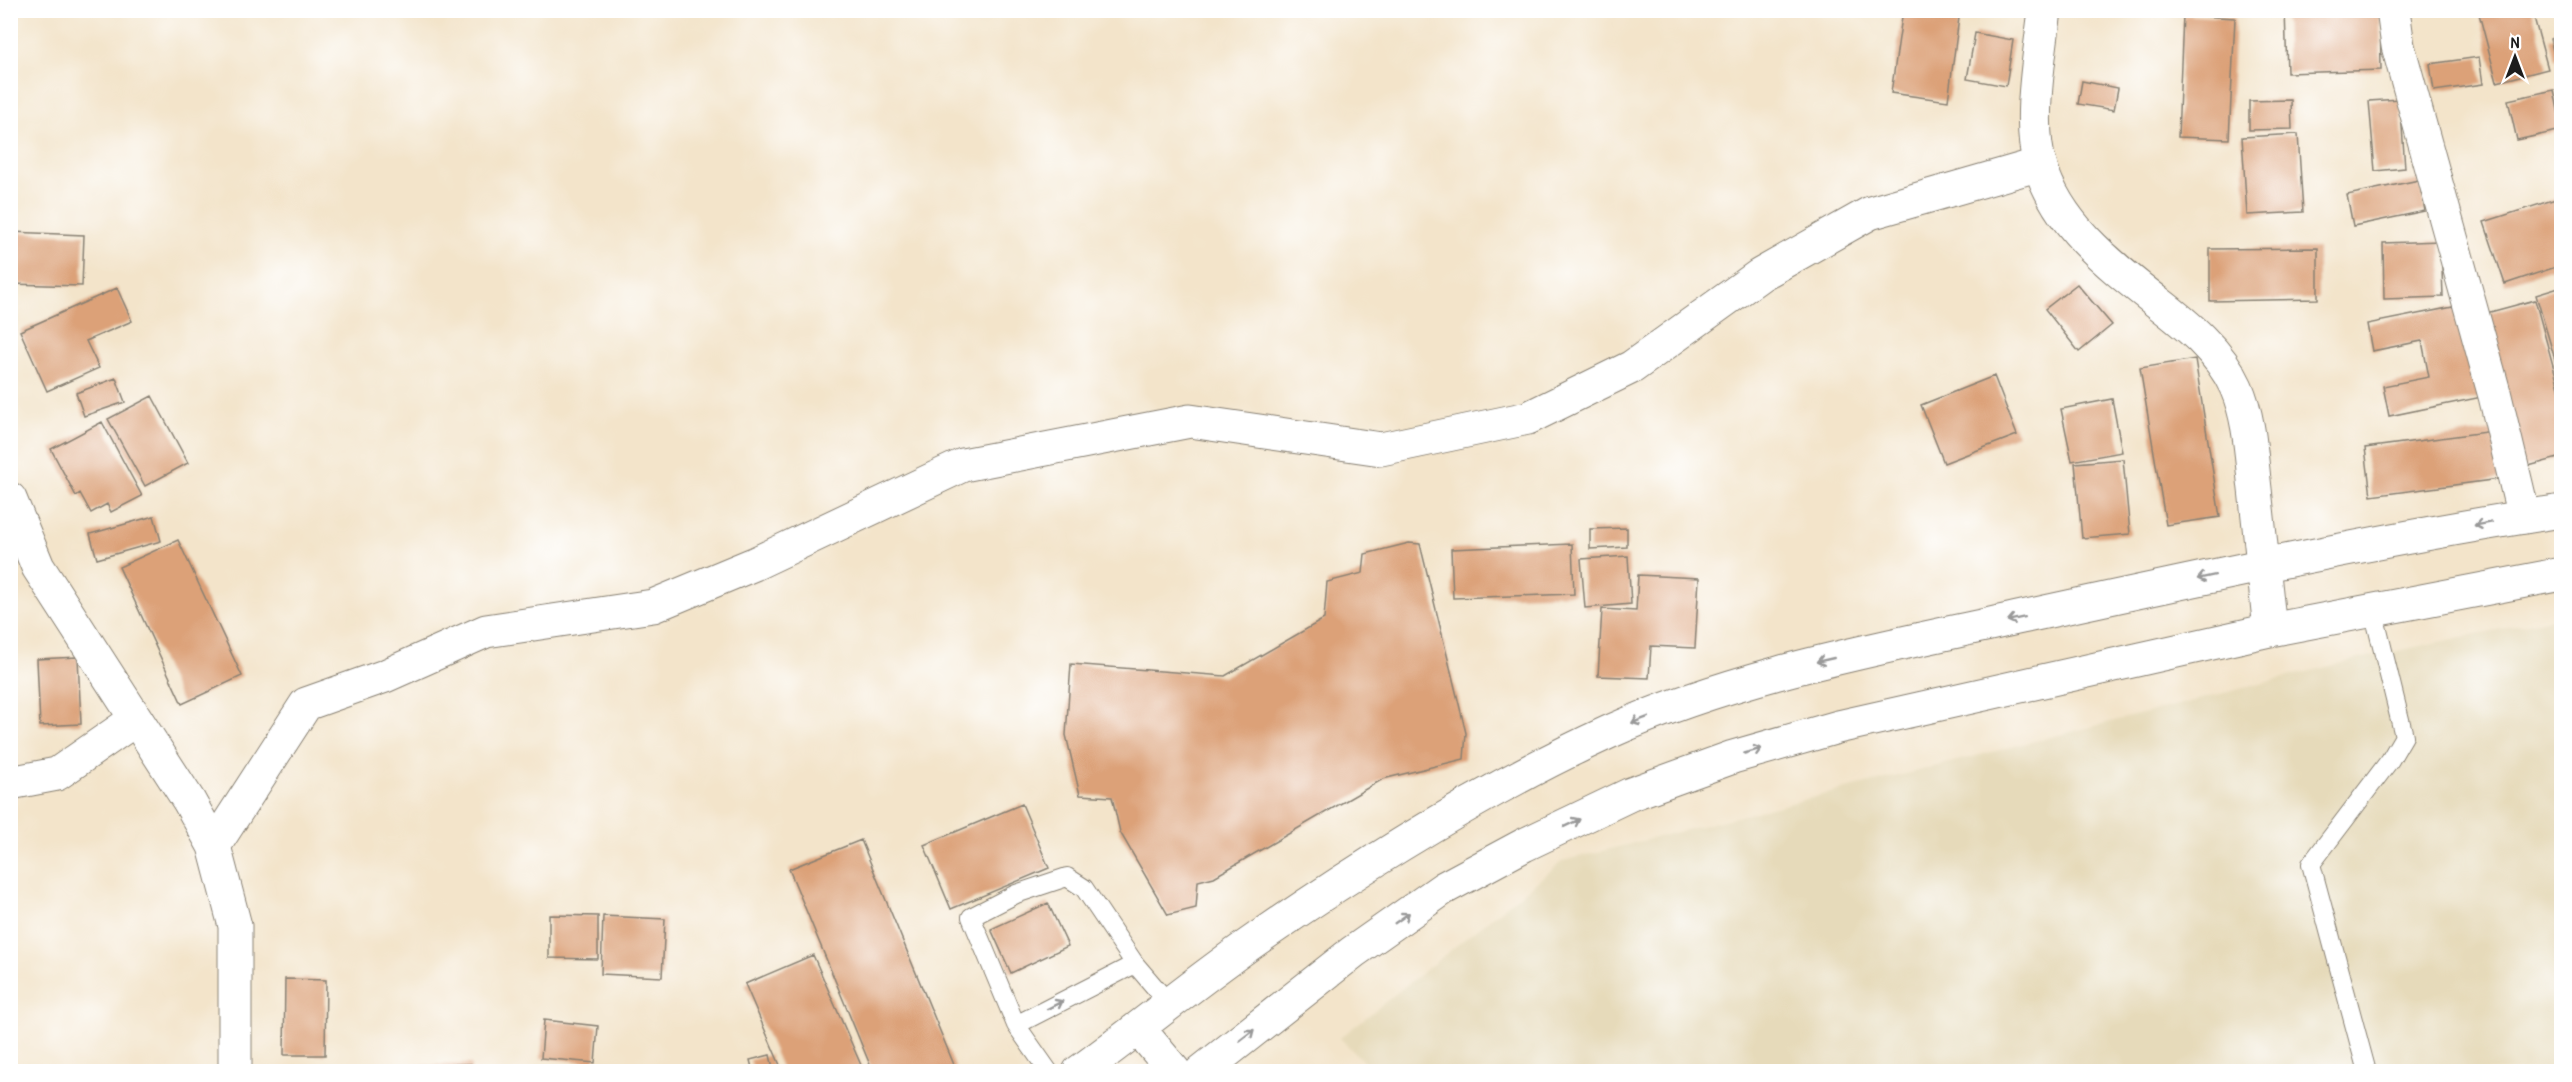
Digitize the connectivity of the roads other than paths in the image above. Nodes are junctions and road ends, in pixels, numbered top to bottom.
1 (2045, 10) edge
2 (2393, 10) edge
3 (2040, 164) junction
4 (10, 499) edge
5 (2562, 511) edge
6 (2524, 517) junction
7 (2263, 565) junction
8 (2562, 574) edge
9 (2373, 610) junction
10 (2270, 630) junction
11 (136, 719) junction
12 (10, 783) edge
13 (214, 846) junction
14 (1135, 964) junction
15 (1170, 1005) junction
16 (1016, 1025) junction
17 (1139, 1029) junction
18 (235, 1071) edge
19 (1049, 1071) edge
20 (1079, 1071) edge
21 (1175, 1071) edge
22 (1201, 1071) edge
23 (2367, 1071) edge

1 - 3 street
2 - 6 street
3 - 7 street
3 - 13 street
4 - 11 street
5 - 6 street
6 -> 7 street
7 - 10 street
7 -> 15 street
8 - 9 street
9 - 10 street
9 - 23 lane
22 -> 10 street
11 - 12 street
11 - 13 street
13 - 18 street
14 - 15 lane
16 -> 14 lane
14 - 16 lane
15 - 17 street
16 - 19 lane
17 - 20 street
17 - 21 street

